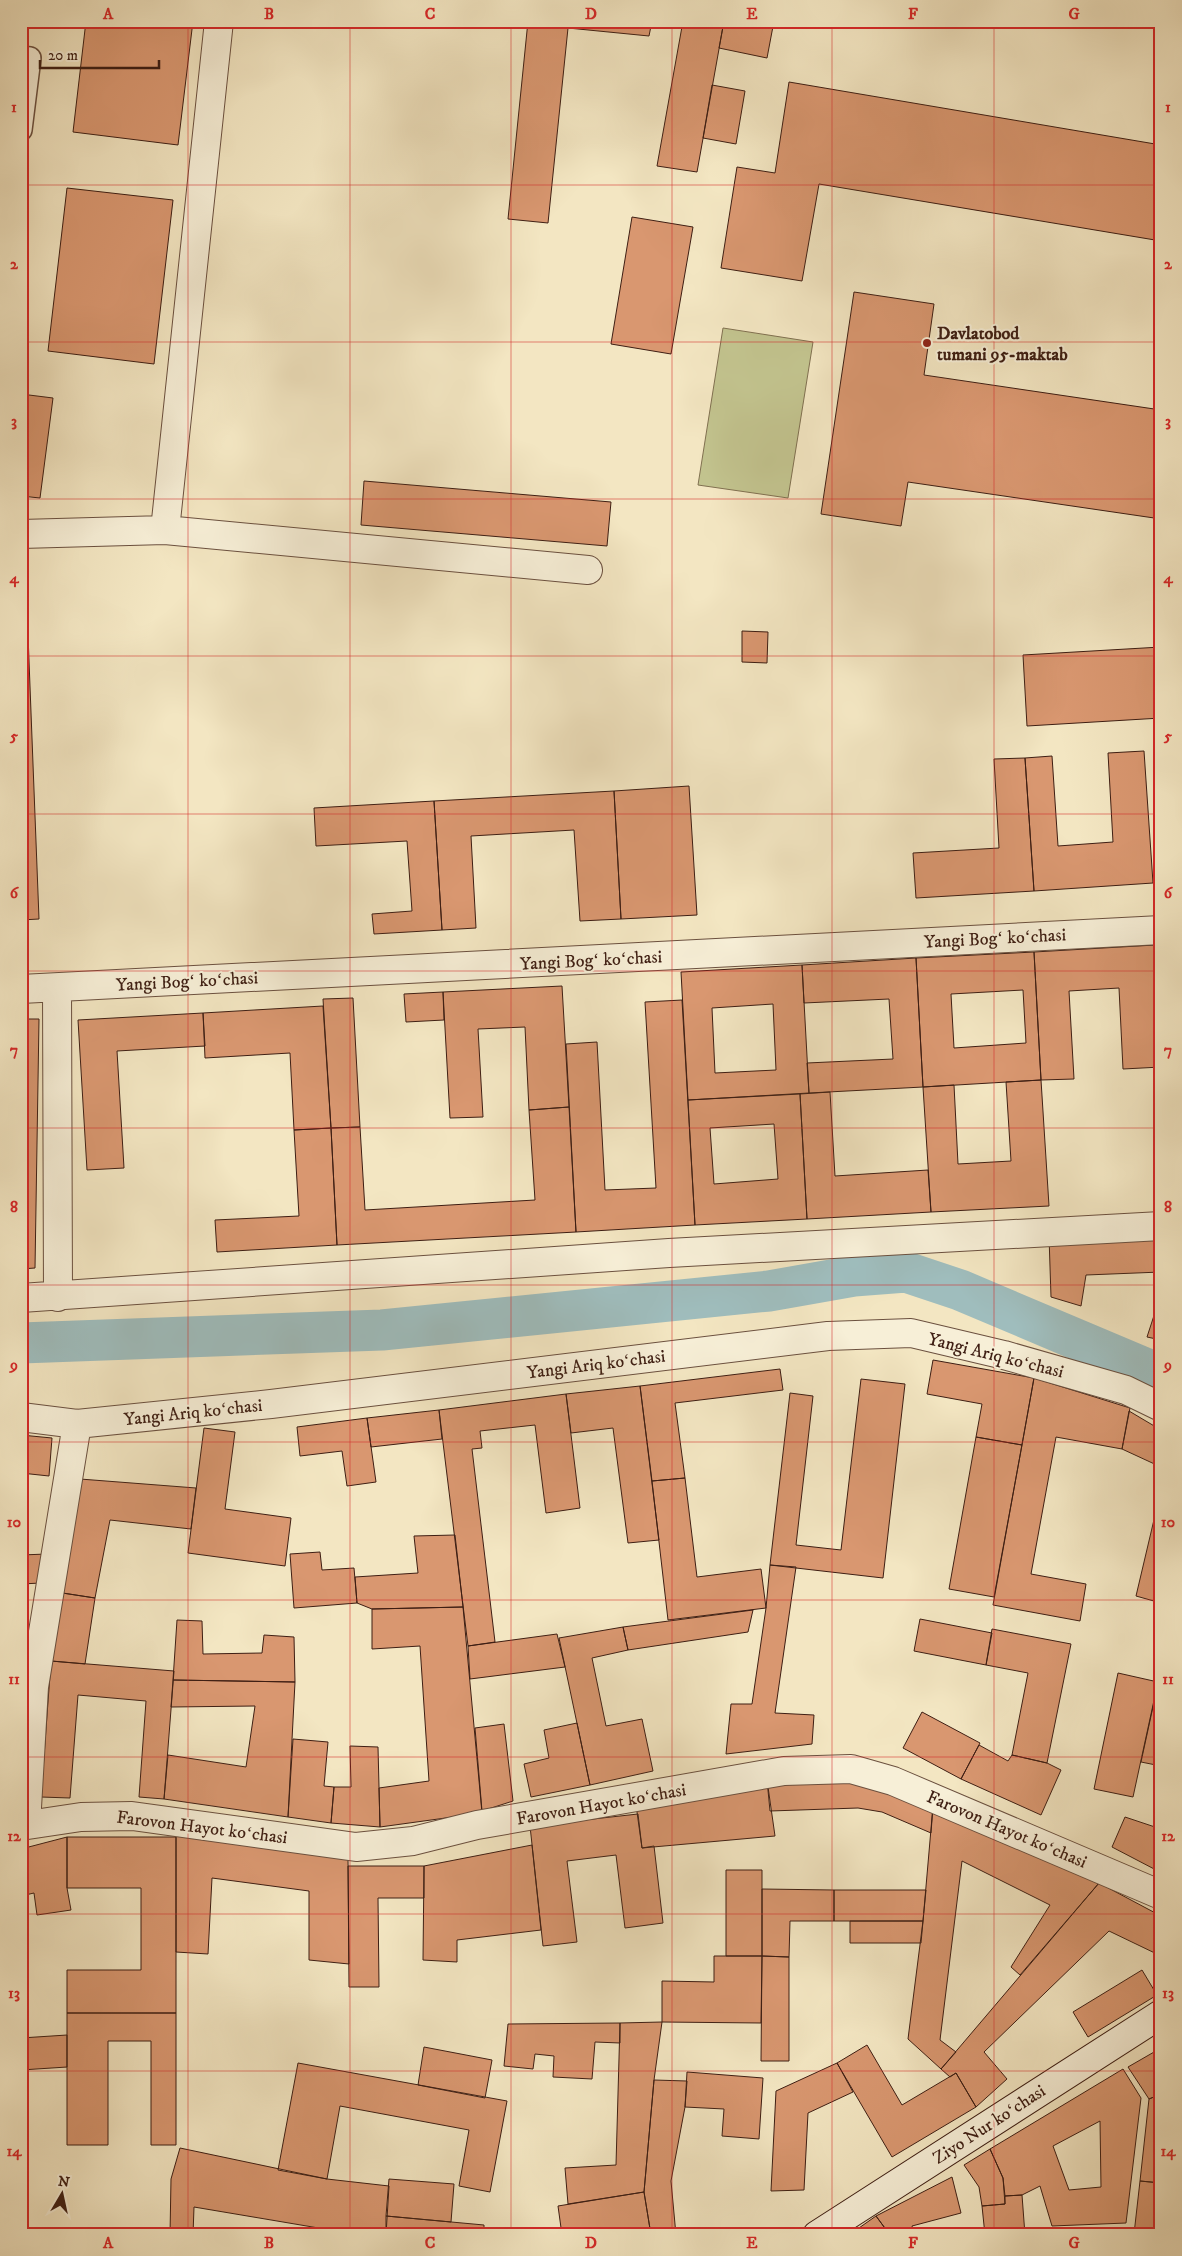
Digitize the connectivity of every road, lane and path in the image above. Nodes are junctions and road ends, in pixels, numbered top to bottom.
1 (219, 21) edge
2 (21, 57) edge
3 (21, 130) edge
4 (165, 530) junction
5 (21, 534) edge
6 (588, 570) dead end
7 (1161, 930) edge
8 (57, 988) junction
9 (21, 989) edge
10 (1161, 1226) edge
11 (58, 1297) junction
12 (21, 1298) edge
13 (1161, 1407) edge
14 (21, 1417) edge
15 (77, 1424) junction
16 (24, 1826) edge
17 (1161, 1894) edge
18 (1161, 2014) edge
19 (817, 2235) edge

1 - 4 street
2 - 3 lane
4 - 5 street
4 - 6 street
7 - 8 street, Yangi Bogʻ koʻchasi
8 - 9 street, Yangi Bogʻ koʻchasi
8 - 11 street
10 - 11 street
11 - 12 street
13 - 15 street, Yangi Ariq koʻchasi
14 - 15 street, Yangi Ariq koʻchasi
15 - 16 street
16 - 17 street, Farovon Hayot koʻchasi
18 - 19 street, Ziyo Nur koʻchasi

